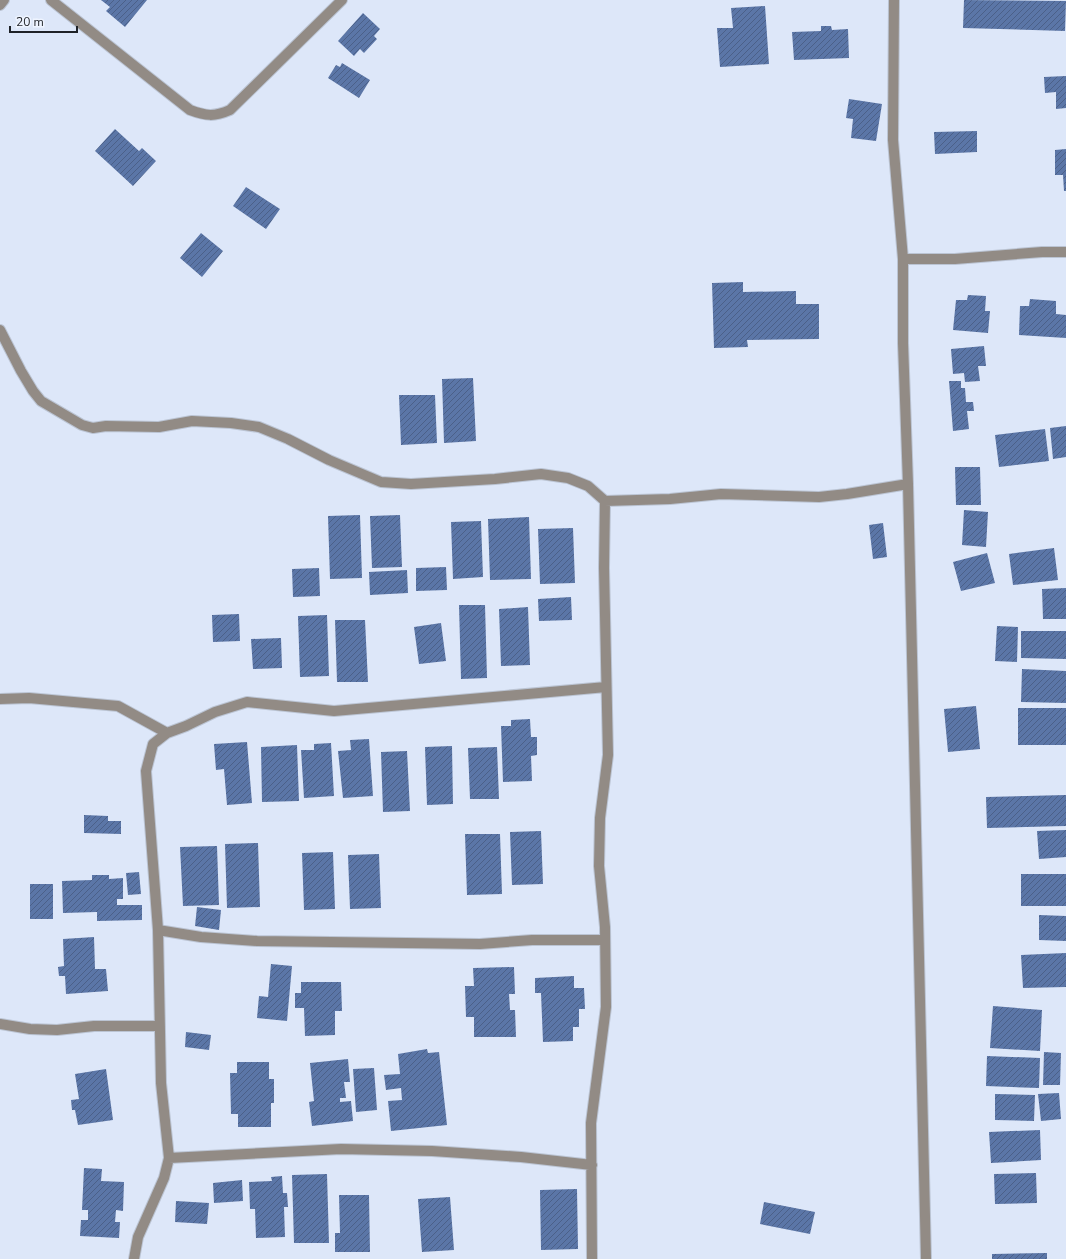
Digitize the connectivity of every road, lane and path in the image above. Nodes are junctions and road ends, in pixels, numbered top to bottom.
1 (4, 0) edge
2 (51, 0) edge
3 (342, 0) edge
4 (894, 0) edge
5 (0, 5) edge
6 (1066, 252) edge
7 (903, 259) junction
8 (0, 330) edge
9 (908, 484) junction
10 (605, 501) junction
11 (606, 687) junction
12 (0, 699) edge
13 (167, 732) junction
14 (158, 930) junction
15 (605, 940) junction
16 (0, 1024) edge
17 (160, 1026) junction
18 (170, 1158) junction
19 (592, 1165) junction
20 (134, 1259) edge
21 (592, 1259) edge
22 (926, 1259) edge

1 - 5 street
2 - 3 street
4 - 7 street
6 - 7 street
7 - 9 street
8 - 10 street
9 - 10 street
9 - 22 street
10 - 11 street
11 - 13 street
11 - 15 street
12 - 13 street
13 - 14 street
14 - 15 street
14 - 17 street
15 - 19 street
16 - 17 street
17 - 18 street
18 - 19 street
18 - 20 street
19 - 21 street

